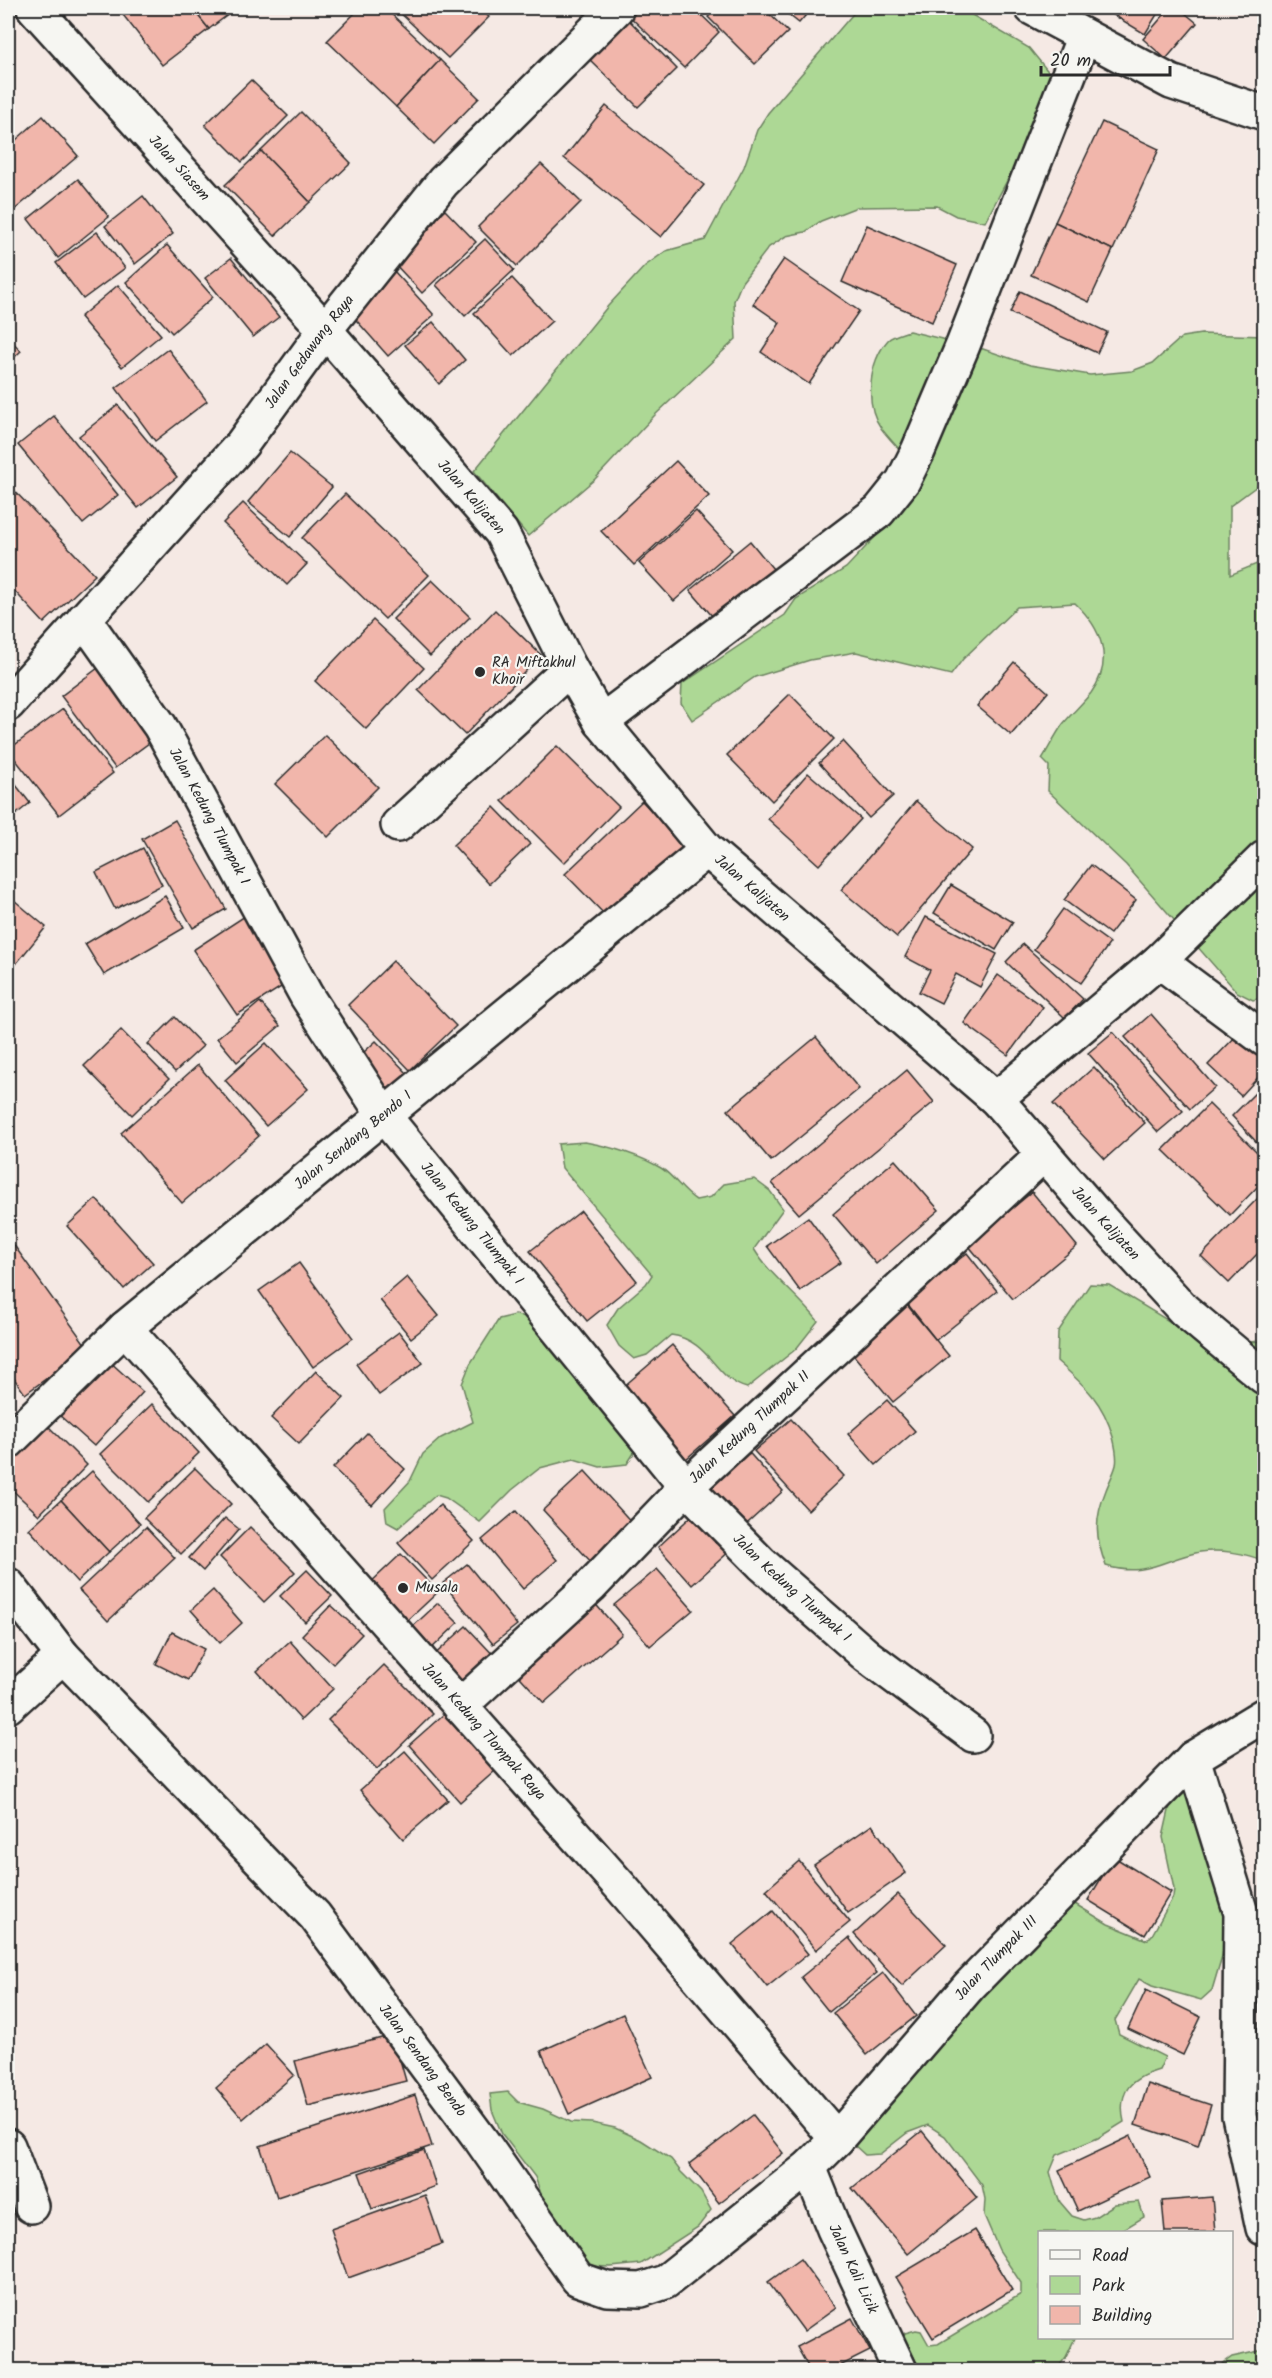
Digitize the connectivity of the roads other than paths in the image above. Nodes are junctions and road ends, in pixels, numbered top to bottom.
1 (34, 8) edge
2 (617, 8) edge
3 (1032, 8) edge
4 (1084, 36) junction
5 (1264, 113) edge
6 (325, 330) junction
7 (84, 619) junction
8 (570, 668) junction
9 (11, 691) edge
10 (602, 722) junction
11 (398, 825) dead end
12 (707, 850) junction
13 (1264, 858) edge
14 (1159, 961) junction
15 (1264, 1039) edge
16 (996, 1100) junction
17 (384, 1116) junction
18 (1044, 1154) junction
19 (125, 1328) junction
20 (1264, 1377) edge
21 (8, 1442) edge
22 (686, 1487) junction
23 (8, 1585) edge
24 (63, 1656) junction
25 (8, 1706) edge
26 (460, 1706) junction
27 (1264, 1715) edge
28 (973, 1735) dead end
29 (1193, 1758) junction
30 (837, 2139) junction
31 (8, 2146) edge
32 (809, 2167) junction
33 (31, 2206) dead end
34 (1263, 2228) dead end
35 (900, 2370) edge

1 - 6 street, Jalan Siasem
2 - 6 street, Jalan Gedawang Raya
3 - 4 street
4 - 5 street
4 - 10 street
6 - 7 street, Jalan Gedawang Raya
6 - 8 street, Jalan Kalijaten
7 - 9 street, Jalan Gedawang Raya
7 - 17 street, Jalan Kedung Tlumpak I
8 - 10 street, Jalan Kalijaten
8 - 11 street
10 - 12 street, Jalan Kalijaten
12 - 16 street, Jalan Kalijaten
12 - 17 street, Jalan Sendang Bendo I
13 - 14 street
14 - 15 street
14 - 16 street
16 - 18 street, Jalan Kalijaten
17 - 19 street, Jalan Sendang Bendo I
17 - 22 street, Jalan Kedung Tlumpak I
18 - 20 street, Jalan Kalijaten
18 - 22 street, Jalan Kedung Tlumpak II
19 - 21 street, Jalan Sendang Bendo I
19 - 26 street, Jalan Kedung Tlompak Raya
22 - 26 street, Jalan Kedung Tlumpak II
22 - 28 street, Jalan Kedung Tlumpak I
23 - 24 street, Jalan Sendang Bendo
24 - 25 street
24 - 32 street, Jalan Sendang Bendo
26 - 30 street, Jalan Kedung Tlompak Raya
27 - 29 street, Jalan Tlumpak III
29 - 30 street, Jalan Tlumpak III
29 - 34 street
30 - 32 street, Jalan Tlumpak III
31 - 33 street
32 - 35 street, Jalan Kali Licik

